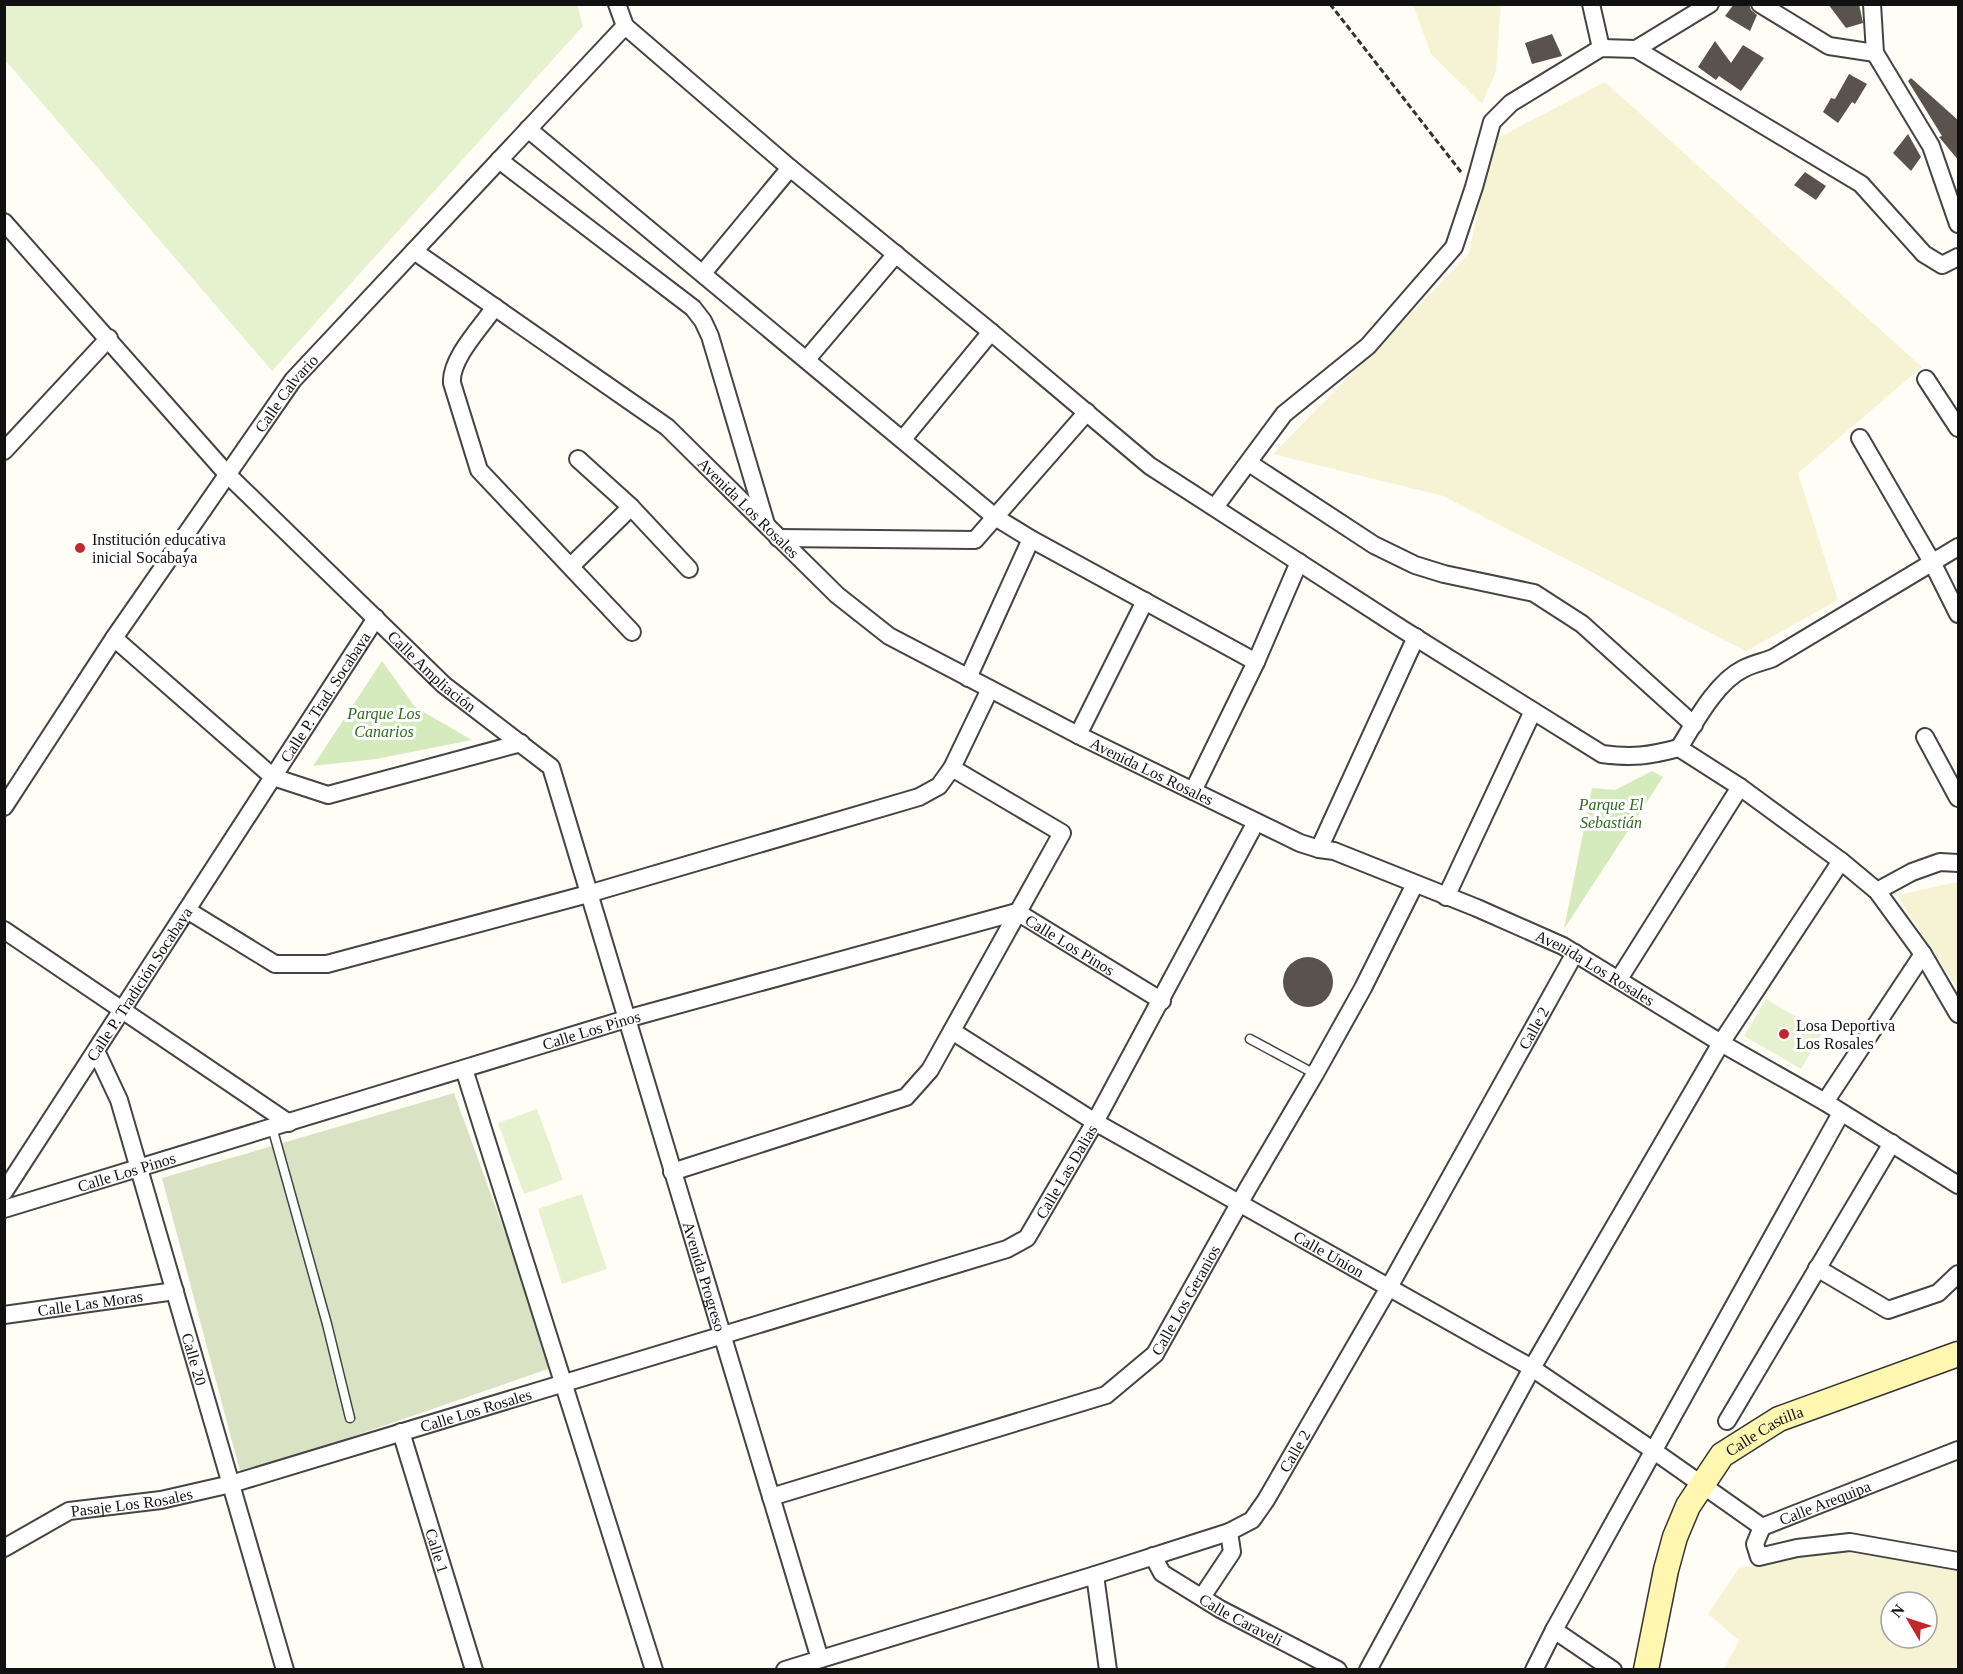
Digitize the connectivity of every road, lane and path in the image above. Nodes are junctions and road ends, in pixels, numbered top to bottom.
1 (616, 4) edge
2 (1330, 4) edge
3 (1591, 4) edge
4 (1710, 4) edge
5 (1760, 4) edge
6 (1872, 4) edge
7 (625, 26) junction
8 (1601, 48) junction
9 (1636, 49) junction
10 (1875, 53) junction
11 (528, 129) junction
12 (499, 160) junction
13 (789, 168) junction
14 (1474, 188) junction
15 (4, 222) edge
16 (1959, 224) edge
17 (414, 250) junction
18 (896, 254) junction
19 (1959, 257) edge
20 (703, 273) junction
21 (495, 307) junction
22 (990, 332) junction
23 (109, 338) junction
24 (807, 359) junction
25 (1926, 379) dead end
26 (1087, 412) junction
27 (1959, 428) edge
28 (1860, 438) dead end
29 (903, 439) junction
30 (4, 451) edge
31 (578, 459) dead end
32 (1249, 463) junction
33 (227, 474) junction
34 (631, 507) junction
35 (1215, 507) junction
36 (995, 517) junction
37 (772, 533) junction
38 (1031, 539) junction
39 (1959, 547) edge
40 (1299, 562) junction
41 (1932, 562) junction
42 (571, 566) junction
43 (689, 569) dead end
44 (1145, 601) junction
45 (1959, 614) edge
46 (376, 618) junction
47 (632, 632) dead end
48 (114, 638) junction
49 (1416, 638) junction
50 (1256, 662) junction
51 (968, 678) junction
52 (990, 689) junction
53 (1533, 711) junction
54 (1694, 725) junction
55 (1078, 735) junction
56 (1925, 737) dead end
57 (521, 743) junction
58 (1678, 748) junction
59 (952, 768) junction
60 (273, 777) junction
61 (1740, 788) junction
62 (1194, 791) junction
63 (1959, 798) edge
64 (4, 807) edge
65 (1256, 822) junction
66 (1319, 849) junction
67 (1841, 861) junction
68 (1959, 863) edge
69 (1415, 884) junction
70 (1876, 891) junction
71 (588, 894) junction
72 (1446, 897) junction
73 (187, 910) junction
74 (1017, 912) junction
75 (4, 930) edge
76 (1575, 953) junction
77 (1923, 954) junction
78 (1619, 979) junction
79 (1162, 1001) junction
80 (122, 1010) junction
81 (1959, 1014) edge
82 (626, 1019) junction
83 (952, 1031) junction
84 (1250, 1039) dead end
85 (1721, 1043) junction
86 (96, 1052) junction
87 (464, 1069) junction
88 (1315, 1074) junction
89 (1825, 1102) junction
90 (1841, 1113) junction
91 (1095, 1122) junction
92 (280, 1125) junction
93 (1892, 1143) junction
94 (139, 1168) junction
95 (672, 1172) junction
96 (1959, 1185) edge
97 (4, 1192) edge
98 (1239, 1203) junction
99 (4, 1209) edge
100 (1817, 1268) junction
101 (1959, 1274) edge
102 (1388, 1289) junction
103 (175, 1291) junction
104 (4, 1315) edge
105 (722, 1336) junction
106 (1959, 1354) edge
107 (1532, 1368) junction
108 (563, 1383) junction
109 (350, 1418) dead end
110 (1726, 1421) dead end
111 (401, 1432) junction
112 (1959, 1450) edge
113 (1654, 1451) junction
114 (231, 1484) junction
115 (1701, 1484) junction
116 (771, 1497) junction
117 (1762, 1527) junction
118 (1229, 1532) junction
119 (4, 1548) edge
120 (1154, 1556) junction
121 (1959, 1561) edge
122 (1095, 1575) junction
123 (1202, 1597) junction
124 (1554, 1630) junction
125 (820, 1659) junction
126 (285, 1670) edge
127 (474, 1670) edge
128 (654, 1670) edge
129 (785, 1670) edge
130 (1108, 1670) edge
131 (1338, 1670) edge
132 (1368, 1670) edge
133 (1534, 1670) edge
134 (1613, 1670) edge
135 (1646, 1670) edge

1 - 7 street
2 - 14 path
3 - 8 street
4 - 9 street
5 - 10 street
6 - 10 street
7 - 11 street, Calle Calvario
7 - 13 street
8 - 9 street
8 - 14 street
9 - 19 street
10 - 16 street
11 - 12 street, Calle Calvario
11 - 20 street
12 - 17 street, Calle Calvario
12 - 37 street
13 - 18 street
13 - 20 street
14 - 32 street
15 - 23 street, Calle Ampliación
17 - 21 street, Avenida Los Rosales
17 - 33 street, Calle Calvario
18 - 22 street
18 - 24 street
20 - 24 street
21 - 37 street, Avenida Los Rosales
21 - 42 street
22 - 26 street
22 - 29 street
23 - 30 street
23 - 33 street, Calle Ampliación
24 - 29 street
25 - 27 street
26 - 35 street
26 - 36 street
28 - 41 street
29 - 36 street
31 - 34 street
32 - 35 street
32 - 54 street
33 - 46 street, Calle Ampliación
33 - 48 street, Calle Calvario
34 - 42 street
34 - 43 street
35 - 40 street
36 - 37 street
36 - 38 street
37 - 51 street, Avenida Los Rosales
38 - 44 street
38 - 51 street
39 - 41 street
40 - 49 street
40 - 50 street
41 - 45 street
41 - 54 street
42 - 47 street
44 - 50 street
44 - 55 street
46 - 57 street, Calle Ampliación
46 - 60 street, Calle P. Trad. Socabaya
48 - 60 street
48 - 64 street, Calle Calvario
49 - 53 street
49 - 66 street
50 - 62 street
51 - 52 street, Avenida Los Rosales
52 - 55 street, Avenida Los Rosales
52 - 59 street
53 - 58 street
53 - 72 street
54 - 58 street
55 - 62 street, Avenida Los Rosales
56 - 63 street
57 - 60 street
57 - 71 street, Calle Ampliación
58 - 61 street
59 - 71 street
59 - 74 street
60 - 73 street, Calle P. Tradición Socabaya
61 - 67 street
61 - 78 street
62 - 65 street, Avenida Los Rosales
65 - 66 street, Avenida Los Rosales
65 - 79 street, Calle Las Dalias
66 - 69 street, Avenida Los Rosales
67 - 70 street
67 - 85 street
68 - 70 street
69 - 72 street, Avenida Los Rosales
69 - 88 street, Calle Los Geranios
70 - 77 street
71 - 73 street
71 - 82 street, Avenida Progreso
72 - 76 street, Avenida Los Rosales
73 - 80 street, Calle P. Tradición Socabaya
74 - 79 street, Calle Los Pinos
74 - 82 street, Calle Los Pinos
74 - 83 street
75 - 80 street
76 - 78 street, Avenida Los Rosales
76 - 102 street, Calle 2
77 - 81 street
77 - 89 street
78 - 85 street, Avenida Los Rosales
79 - 91 street, Calle Las Dalias
80 - 86 street, Calle P. Tradición Socabaya
80 - 92 street
82 - 87 street, Calle Los Pinos
82 - 95 street, Avenida Progreso
83 - 91 street, Calle Union
83 - 95 street
84 - 88 lane
85 - 89 street, Avenida Los Rosales
85 - 107 street
86 - 94 street, Calle 20
86 - 97 street, Calle P. Tradición Socabaya
87 - 92 street, Calle Los Pinos
87 - 108 street
88 - 98 street, Calle Los Geranios
89 - 90 street, Avenida Los Rosales
90 - 93 street, Avenida Los Rosales
90 - 113 street
91 - 98 street, Calle Union
91 - 105 street, Calle Las Dalias
92 - 94 street, Calle Los Pinos
92 - 109 lane
93 - 96 street, Avenida Los Rosales
93 - 100 street
94 - 99 street, Calle Los Pinos
94 - 103 street, Calle 20
95 - 105 street, Avenida Progreso
98 - 102 street, Calle Union
98 - 116 street, Calle Los Geranios
100 - 101 street
100 - 110 street
102 - 107 street, Calle Union
102 - 118 street, Calle 2
103 - 104 street, Calle Las Moras
103 - 114 street, Calle 20
105 - 108 street, Calle Los Rosales
105 - 116 street, Avenida Progreso
106 - 115 street, Calle Castilla
107 - 113 street, Calle Union
107 - 132 street
108 - 111 street, Calle Los Rosales
108 - 128 street
111 - 114 street, Calle Los Rosales
111 - 127 street, Calle 1
112 - 117 street, Calle Arequipa
113 - 115 street, Calle Union
113 - 124 street
114 - 119 street, Pasaje Los Rosales
114 - 126 street, Calle 20
115 - 117 street, Calle Arequipa
115 - 135 street, Calle Castilla
116 - 125 street, Avenida Progreso
117 - 121 street
118 - 120 street, Calle 2
118 - 123 street
120 - 122 street, Calle 2
120 - 123 street, Calle Caraveli
122 - 125 street, Calle 2
122 - 130 street
123 - 131 street, Calle Caraveli
124 - 133 street
124 - 134 street
125 - 129 street, Calle 2

